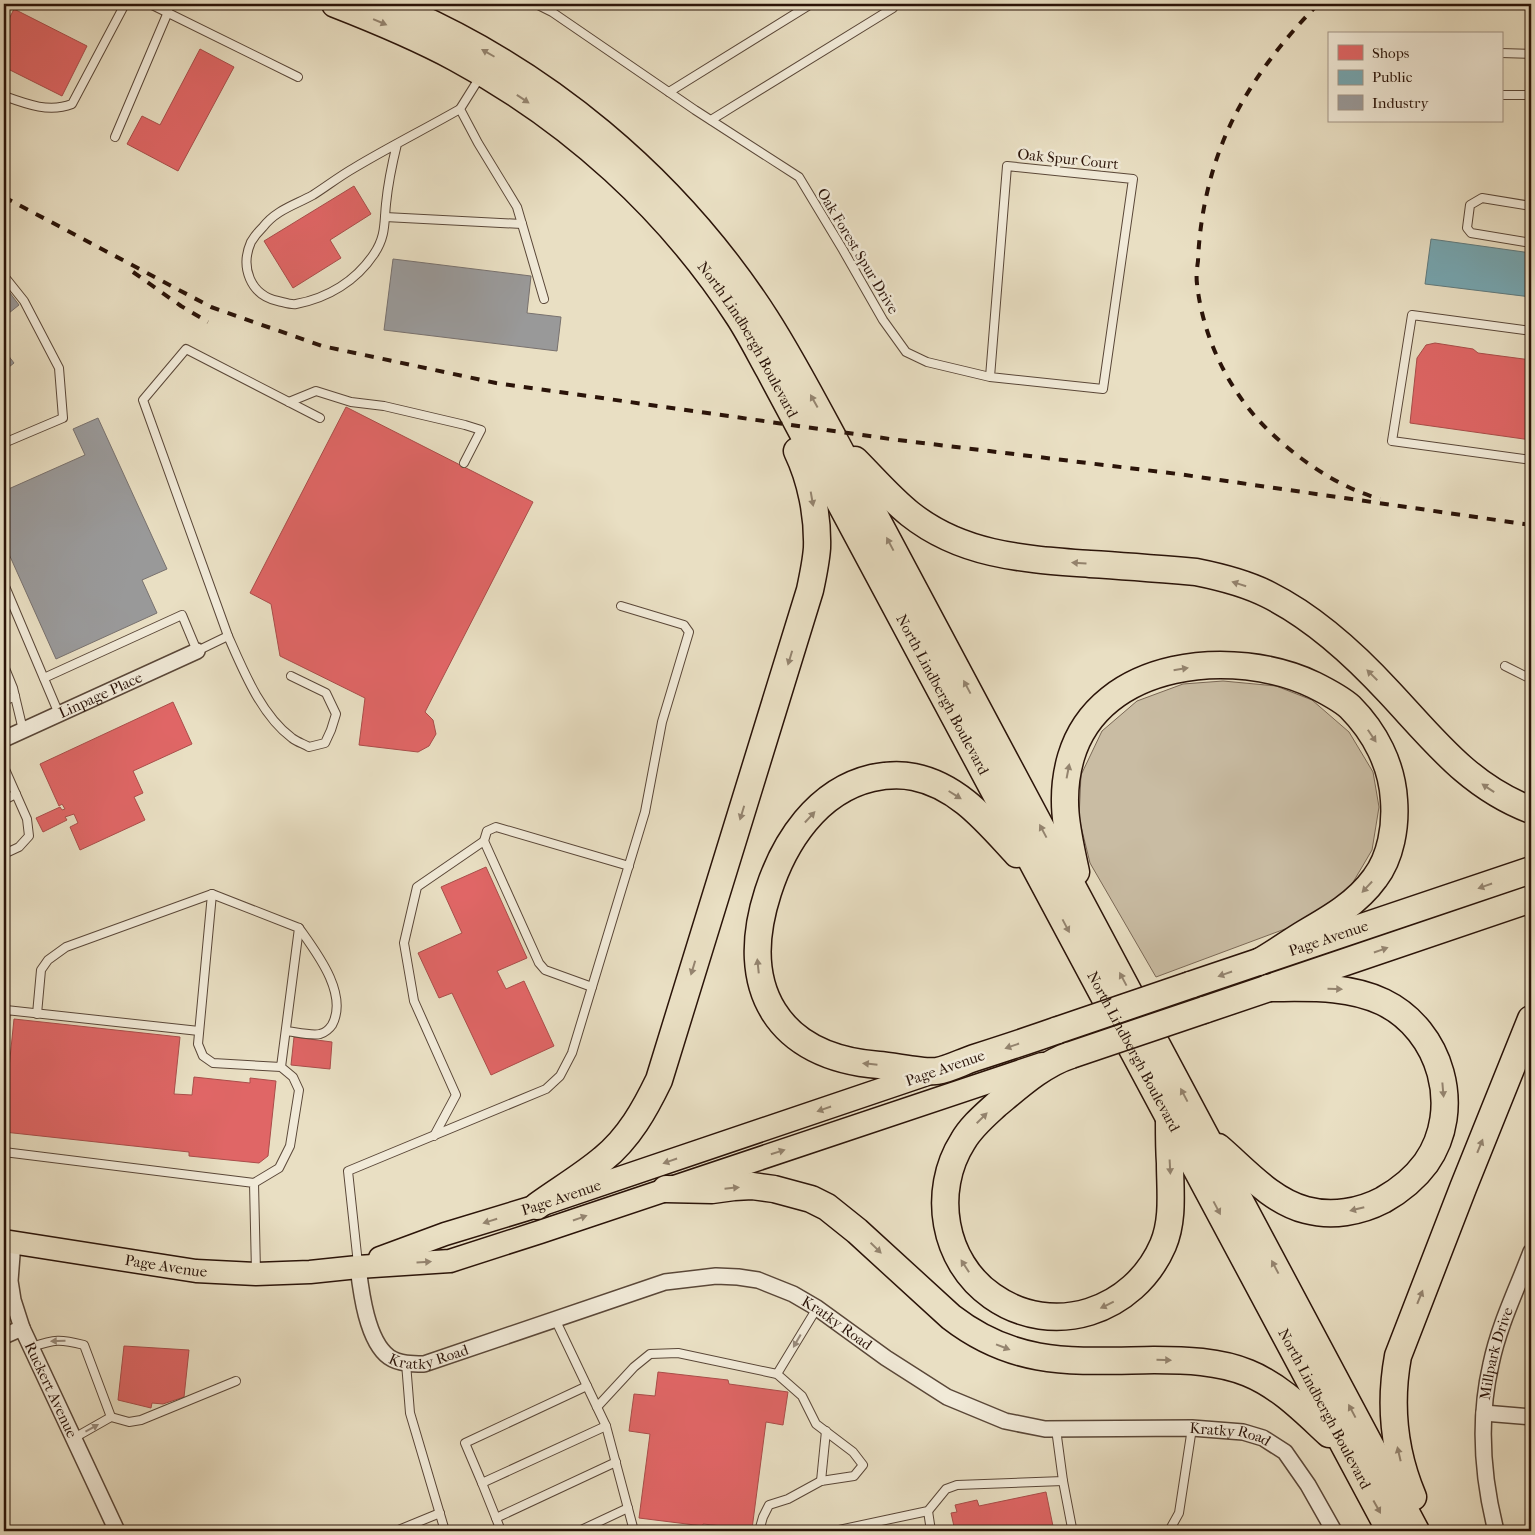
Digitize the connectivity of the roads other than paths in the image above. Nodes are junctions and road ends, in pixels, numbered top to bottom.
1 (126, 4) edge
2 (150, 4) edge
3 (335, 4) edge
4 (388, 4) edge
5 (536, 4) edge
6 (811, 4) edge
7 (880, 4) edge
8 (168, 12) junction
9 (1502, 53) edge
10 (1531, 54) edge
11 (482, 73) junction
12 (298, 78) dead end
13 (669, 92) junction
14 (1502, 95) edge
15 (1531, 95) edge
16 (4, 96) edge
17 (460, 109) junction
18 (711, 120) junction
19 (115, 137) dead end
20 (397, 144) junction
21 (618, 174) junction
22 (1531, 206) edge
23 (385, 218) junction
24 (522, 224) junction
25 (1531, 243) edge
26 (4, 276) edge
27 (544, 299) dead end
28 (1531, 331) edge
29 (990, 377) junction
30 (289, 402) junction
31 (320, 418) dead end
32 (835, 441) junction
33 (4, 443) edge
34 (1531, 460) edge
35 (464, 463) dead end
36 (4, 584) edge
37 (621, 606) dead end
38 (228, 636) junction
39 (197, 651) junction
40 (4, 666) edge
41 (1505, 666) dead end
42 (291, 676) dead end
43 (44, 678) junction
44 (1531, 680) edge
45 (15, 696) junction
46 (4, 701) edge
47 (59, 714) junction
48 (24, 730) junction
49 (4, 739) edge
50 (4, 767) edge
51 (16, 794) junction
52 (4, 800) edge
53 (1531, 810) edge
54 (484, 841) junction
55 (4, 854) edge
56 (629, 866) junction
57 (1531, 870) edge
58 (1043, 883) junction
59 (212, 894) junction
60 (1531, 899) edge
61 (1083, 904) junction
62 (299, 928) junction
63 (1259, 962) junction
64 (592, 987) junction
65 (1268, 988) junction
66 (37, 1014) junction
67 (1531, 1019) edge
68 (199, 1031) junction
69 (286, 1031) junction
70 (4, 1033) edge
71 (1063, 1057) junction
72 (281, 1067) junction
73 (936, 1071) junction
74 (1169, 1118) junction
75 (434, 1136) junction
76 (1206, 1137) junction
77 (4, 1152) edge
78 (254, 1183) junction
79 (666, 1189) junction
80 (536, 1206) junction
81 (8, 1242) edge
82 (1531, 1252) edge
83 (358, 1267) junction
84 (256, 1274) junction
85 (816, 1308) junction
86 (555, 1319) junction
87 (22, 1328) junction
88 (4, 1336) edge
89 (32, 1347) junction
90 (406, 1363) junction
91 (777, 1374) junction
92 (236, 1381) dead end
93 (587, 1386) junction
94 (597, 1406) junction
95 (1484, 1413) junction
96 (1531, 1417) edge
97 (111, 1418) junction
98 (606, 1426) junction
99 (1192, 1428) junction
100 (1056, 1429) junction
101 (826, 1431) junction
102 (74, 1438) junction
103 (1346, 1452) junction
104 (616, 1462) junction
105 (821, 1481) junction
106 (1063, 1481) junction
107 (482, 1483) junction
108 (628, 1508) junction
109 (928, 1511) junction
110 (440, 1513) junction
111 (496, 1518) junction
112 (1072, 1528) dead end
113 (114, 1530) edge
114 (396, 1531) edge
115 (445, 1531) edge
116 (501, 1531) edge
117 (579, 1531) edge
118 (634, 1531) edge
119 (759, 1531) edge
120 (834, 1531) edge
121 (931, 1531) edge
122 (1169, 1531) edge
123 (1334, 1531) edge
124 (1390, 1531) edge
125 (1416, 1531) edge
126 (1431, 1531) edge
127 (1496, 1531) edge

1 - 16 lane
2 - 8 lane
3 -> 11 highway, North Lindbergh Boulevard
32 -> 4 highway, North Lindbergh Boulevard
5 - 13 lane, Oak Forest Spur Drive
6 - 13 lane
7 - 18 lane
8 - 12 lane
8 - 19 lane
9 - 10 lane
11 - 17 lane
11 -> 21 highway, North Lindbergh Boulevard
13 - 18 lane, Oak Forest Spur Drive
14 - 15 lane
17 - 20 lane
17 - 24 lane
18 - 29 lane, Oak Forest Spur Drive
20 - 23 lane
20 - 23 lane
21 - 58 highway, North Lindbergh Boulevard
21 -> 80 highway
22 - 25 lane
23 - 24 lane
24 - 27 lane
26 - 33 lane
28 - 34 lane
29 - 29 lane, Oak Spur Court
30 - 31 lane
30 - 35 lane
30 - 38 lane
53 -> 32 highway
61 -> 32 highway, North Lindbergh Boulevard
36 - 43 lane
37 - 56 lane
38 - 39 lane
38 - 42 lane
39 - 43 lane
39 - 47 street, Linpage Place
40 - 45 lane
41 - 44 lane
43 - 47 lane
45 - 46 lane
45 - 48 lane
47 - 48 street, Linpage Place
48 - 49 street, Linpage Place
50 - 51 lane
51 - 52 lane
51 - 55 lane
54 - 56 lane
54 - 64 lane
54 - 75 lane
56 - 64 lane
57 -> 63 highway, Page Avenue
73 -> 58 highway
58 -> 74 highway, North Lindbergh Boulevard
59 - 62 lane
59 - 66 lane
59 - 68 lane
65 -> 60 highway, Page Avenue
61 -> 63 highway
76 -> 61 highway, North Lindbergh Boulevard
62 - 69 lane
62 - 69 lane
63 -> 73 highway, Page Avenue, bridge
64 - 75 lane
65 - 71 highway, Page Avenue, bridge
65 -> 76 highway
66 - 68 lane
66 - 70 lane
126 -> 67 highway
68 - 72 lane
69 - 72 lane
74 -> 71 highway
79 -> 71 main road, Page Avenue
72 - 78 lane
73 -> 80 main road, Page Avenue
74 -> 103 highway, North Lindbergh Boulevard
75 - 83 lane
125 -> 76 highway, North Lindbergh Boulevard
77 - 78 lane
78 - 84 lane
83 -> 79 main road, Page Avenue
79 -> 103 highway
80 -> 83 main road, Page Avenue
81 - 84 main road, Page Avenue
81 - 87 street, Ruckert Avenue
82 - 95 street, Millpark Drive
83 - 84 main road, Page Avenue
83 - 90 street, Kratky Road
85 - 86 street, Kratky Road
85 -> 91 lane
85 - 100 street, Kratky Road
86 - 90 street, Kratky Road
86 - 93 lane
87 - 88 street
87 - 89 street, Ruckert Avenue
97 -> 89 lane
89 - 102 street, Ruckert Avenue
90 - 110 lane
91 - 94 lane
91 - 101 lane
92 - 97 lane
93 - 94 lane
93 - 107 lane
94 - 98 lane
95 - 96 street, Millpark Drive
95 - 127 street
102 -> 97 lane
98 - 104 lane
98 - 107 lane
99 - 100 street, Kratky Road
99 - 122 lane
99 - 123 street, Kratky Road
100 - 106 lane
101 - 105 lane
101 - 105 lane
102 - 113 street, Ruckert Avenue
103 -> 124 highway, North Lindbergh Boulevard
104 - 108 lane
104 - 111 lane
105 - 119 lane
106 - 109 lane
106 - 112 lane
107 - 111 lane
108 - 117 lane
108 - 118 lane
109 - 120 lane
109 - 121 lane
110 - 114 lane
110 - 115 lane
111 - 116 lane

